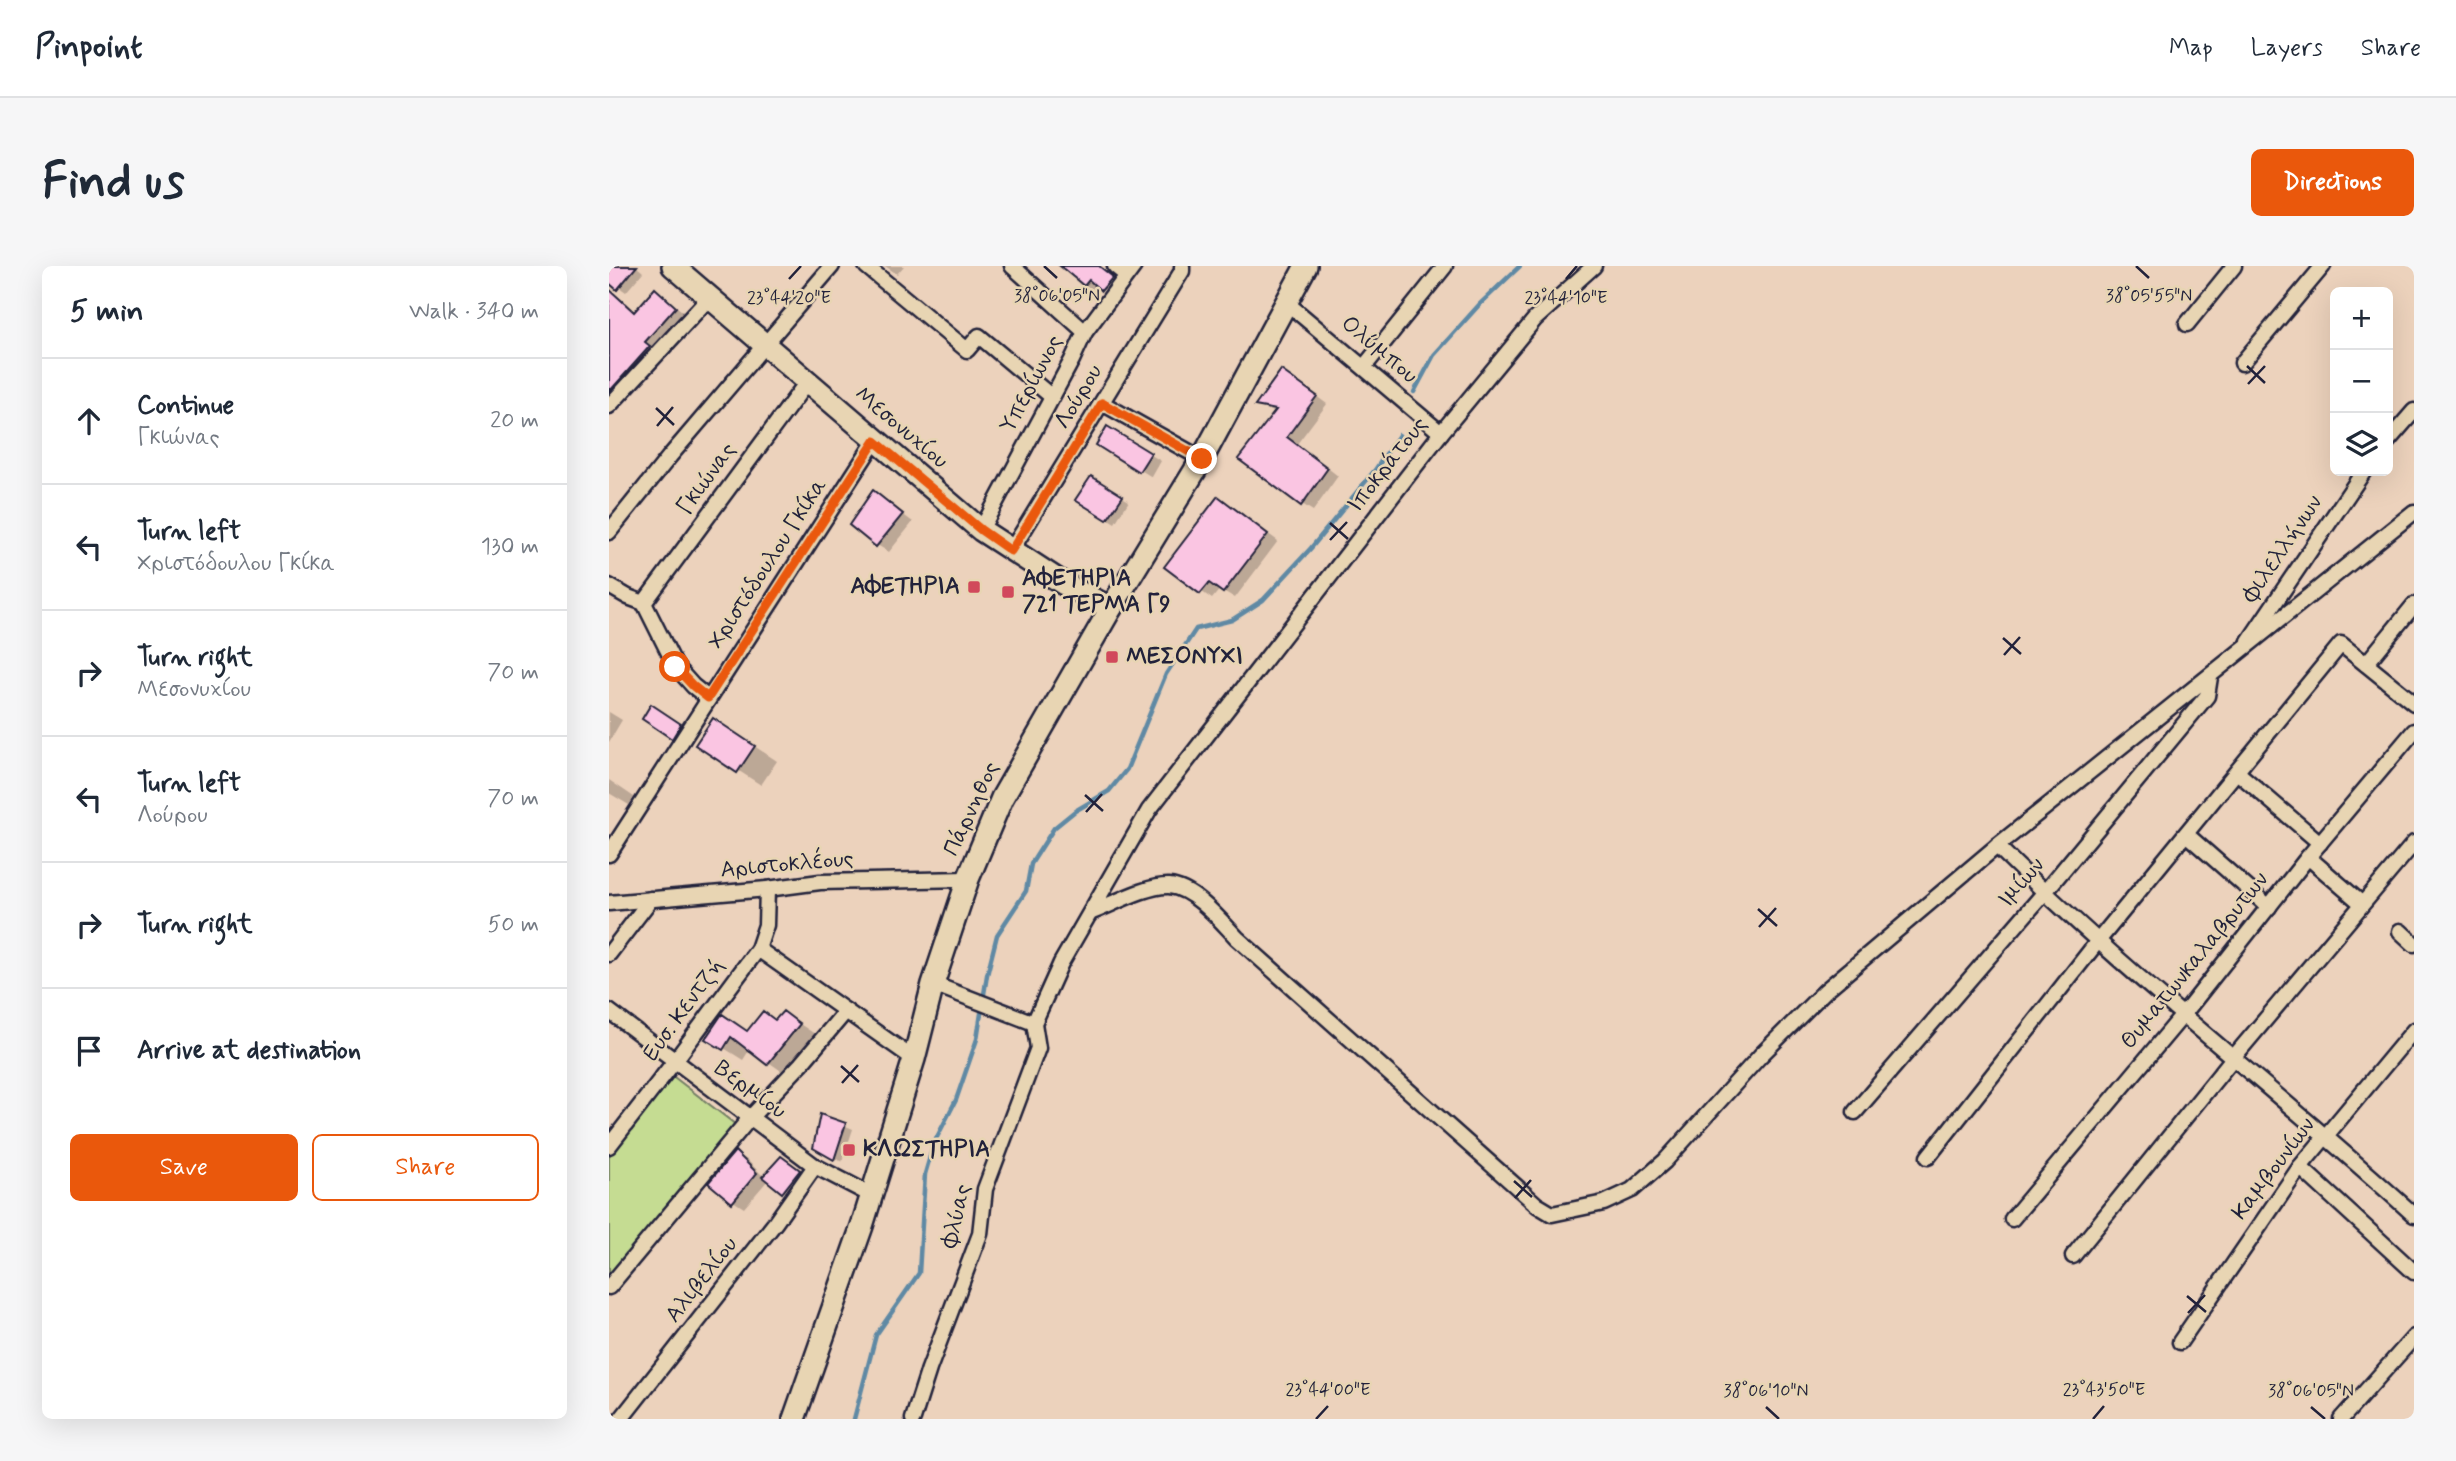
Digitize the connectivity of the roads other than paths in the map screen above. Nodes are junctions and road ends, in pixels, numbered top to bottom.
1 (673, 266) edge
2 (866, 266) edge
3 (1012, 266) edge
4 (1182, 266) edge
5 (1306, 266) edge
6 (1445, 266) edge
7 (1594, 266) edge
8 (2234, 266) edge
9 (2323, 266) edge
10 (825, 269) edge
11 (1125, 269) edge
12 (709, 298) junction
13 (1287, 303) junction
14 (2187, 324) dead end
15 (1084, 332) junction
16 (766, 344) junction
17 (2242, 363) dead end
18 (1364, 367) junction
19 (807, 382) junction
20 (1052, 397) junction
21 (1102, 403) junction
22 (609, 406) edge
23 (2414, 411) edge
24 (1441, 433) junction
25 (2393, 435) edge
26 (875, 441) junction
27 (1202, 459) junction
28 (2361, 476) edge
29 (2414, 512) edge
30 (981, 530) junction
31 (609, 532) edge
32 (1011, 551) junction
33 (609, 586) edge
34 (644, 603) junction
35 (2414, 605) edge
36 (1111, 608) junction
37 (2241, 652) junction
38 (2366, 664) junction
39 (2210, 677) junction
40 (708, 698) junction
41 (2414, 703) edge
42 (2414, 732) edge
43 (2237, 772) junction
44 (2186, 834) junction
45 (2320, 843) junction
46 (2414, 843) edge
47 (1997, 846) junction
48 (609, 854) edge
49 (2308, 857) junction
50 (968, 880) junction
51 (767, 889) junction
52 (2044, 893) junction
53 (651, 900) junction
54 (609, 903) edge
55 (2361, 903) junction
56 (2269, 907) junction
57 (1092, 912) junction
58 (2400, 931) dead end
59 (2098, 940) junction
60 (2414, 944) edge
61 (758, 948) junction
62 (609, 954) edge
63 (943, 988) junction
64 (609, 1011) edge
65 (846, 1011) junction
66 (2183, 1015) junction
67 (1034, 1023) junction
68 (2414, 1030) edge
69 (2233, 1058) junction
70 (914, 1059) junction
71 (674, 1062) junction
72 (1855, 1112) dead end
73 (750, 1118) junction
74 (2326, 1135) junction
75 (609, 1146) edge
76 (1929, 1157) dead end
77 (815, 1166) junction
78 (2300, 1167) junction
79 (871, 1195) junction
80 (2414, 1215) edge
81 (2012, 1219) dead end
82 (2073, 1256) dead end
83 (2414, 1272) edge
84 (609, 1287) edge
85 (2414, 1337) edge
86 (2180, 1342) dead end
87 (792, 1417) edge
88 (621, 1419) edge
89 (913, 1419) edge
90 (2341, 1419) edge

1 - 12 main road, Μεσονυχίου
2 - 20 street, Λούρου
3 - 15 street
4 - 21 street, Λούρου
5 - 13 main road, Πάρνηθος
6 - 18 street
7 - 24 street, Ιποκράτους
8 - 14 street
9 - 17 street
10 - 16 street
11 - 15 street, Υπερίωνος
12 - 16 main road, Μεσονυχίου
12 - 22 street
13 - 18 street, Ολύμπου
13 - 27 main road, Πάρνηθος
15 - 20 street, Υπερίωνος
16 - 19 main road, Μεσονυχίου
16 - 31 street
18 - 24 street, Ολύμπου
19 - 26 main road, Μεσονυχίου
19 - 34 street, Γκιώνας
20 - 30 street, Υπερίωνος
21 - 27 street
21 - 32 street, Λούρου
23 - 25 street
24 - 57 street, Ιποκράτους
26 - 30 main road, Μεσονυχίου
26 - 40 street, Χριστόδουλου Γκίκα
27 - 36 main road, Πάρνηθος
28 - 37 street, Φιλελλήνων
29 - 37 street
30 - 32 main road, Μεσονυχίου
32 - 36 main road, Μεσονυχίου
33 - 34 street
34 - 40 street
35 - 38 street
36 - 50 main road, Πάρνηθος
37 - 39 street
38 - 41 street
38 - 43 street
39 - 47 street
39 - 52 street, Ιμίων
40 - 48 street, Χριστόδουλου Γκίκα
42 - 45 street, Θυματωνκαλαβρυτων
43 - 44 street
43 - 45 street
44 - 56 street
44 - 59 street
45 - 49 street, Θυματωνκαλαβρυτων
46 - 55 street
47 - 52 street
47 - 57 street
49 - 55 street
49 - 56 street, Θυματωνκαλαβρυτων
50 - 51 street, Αριστοκλέους
50 - 63 main road, Πάρνηθος
51 - 53 street, Αριστοκλέους
51 - 61 street, Ευσ. Κεντζή
52 - 59 street
52 - 72 street, Ιμίων
53 - 54 street, Αριστοκλέους
53 - 62 street
55 - 69 street
56 - 66 street, Θυματωνκαλαβρυτων
57 - 67 street, Φλύας
58 - 60 street
59 - 66 street
59 - 76 street
61 - 65 street
61 - 71 street, Ευσ. Κεντζή
63 - 67 street
63 - 70 main road, Πάρνηθος
64 - 71 street, Βερμίου
65 - 70 street
65 - 73 street
66 - 69 street
66 - 81 street, Θυματωνκαλαβρυτων
67 - 89 street, Φλύας
68 - 74 street, Καμβουνίων
69 - 74 street
69 - 82 street
70 - 79 main road, Πάρνηθος
71 - 73 street, Βερμίου
71 - 75 street, Ευσ. Κεντζή
73 - 77 street, Βερμίου
73 - 84 street
74 - 78 street, Καμβουνίων
74 - 80 street
77 - 79 street, Βερμίου
77 - 88 street, Αλιβελίου
78 - 83 street
78 - 86 street, Καμβουνίων
79 - 87 main road, Πάρνηθος
85 - 90 street

